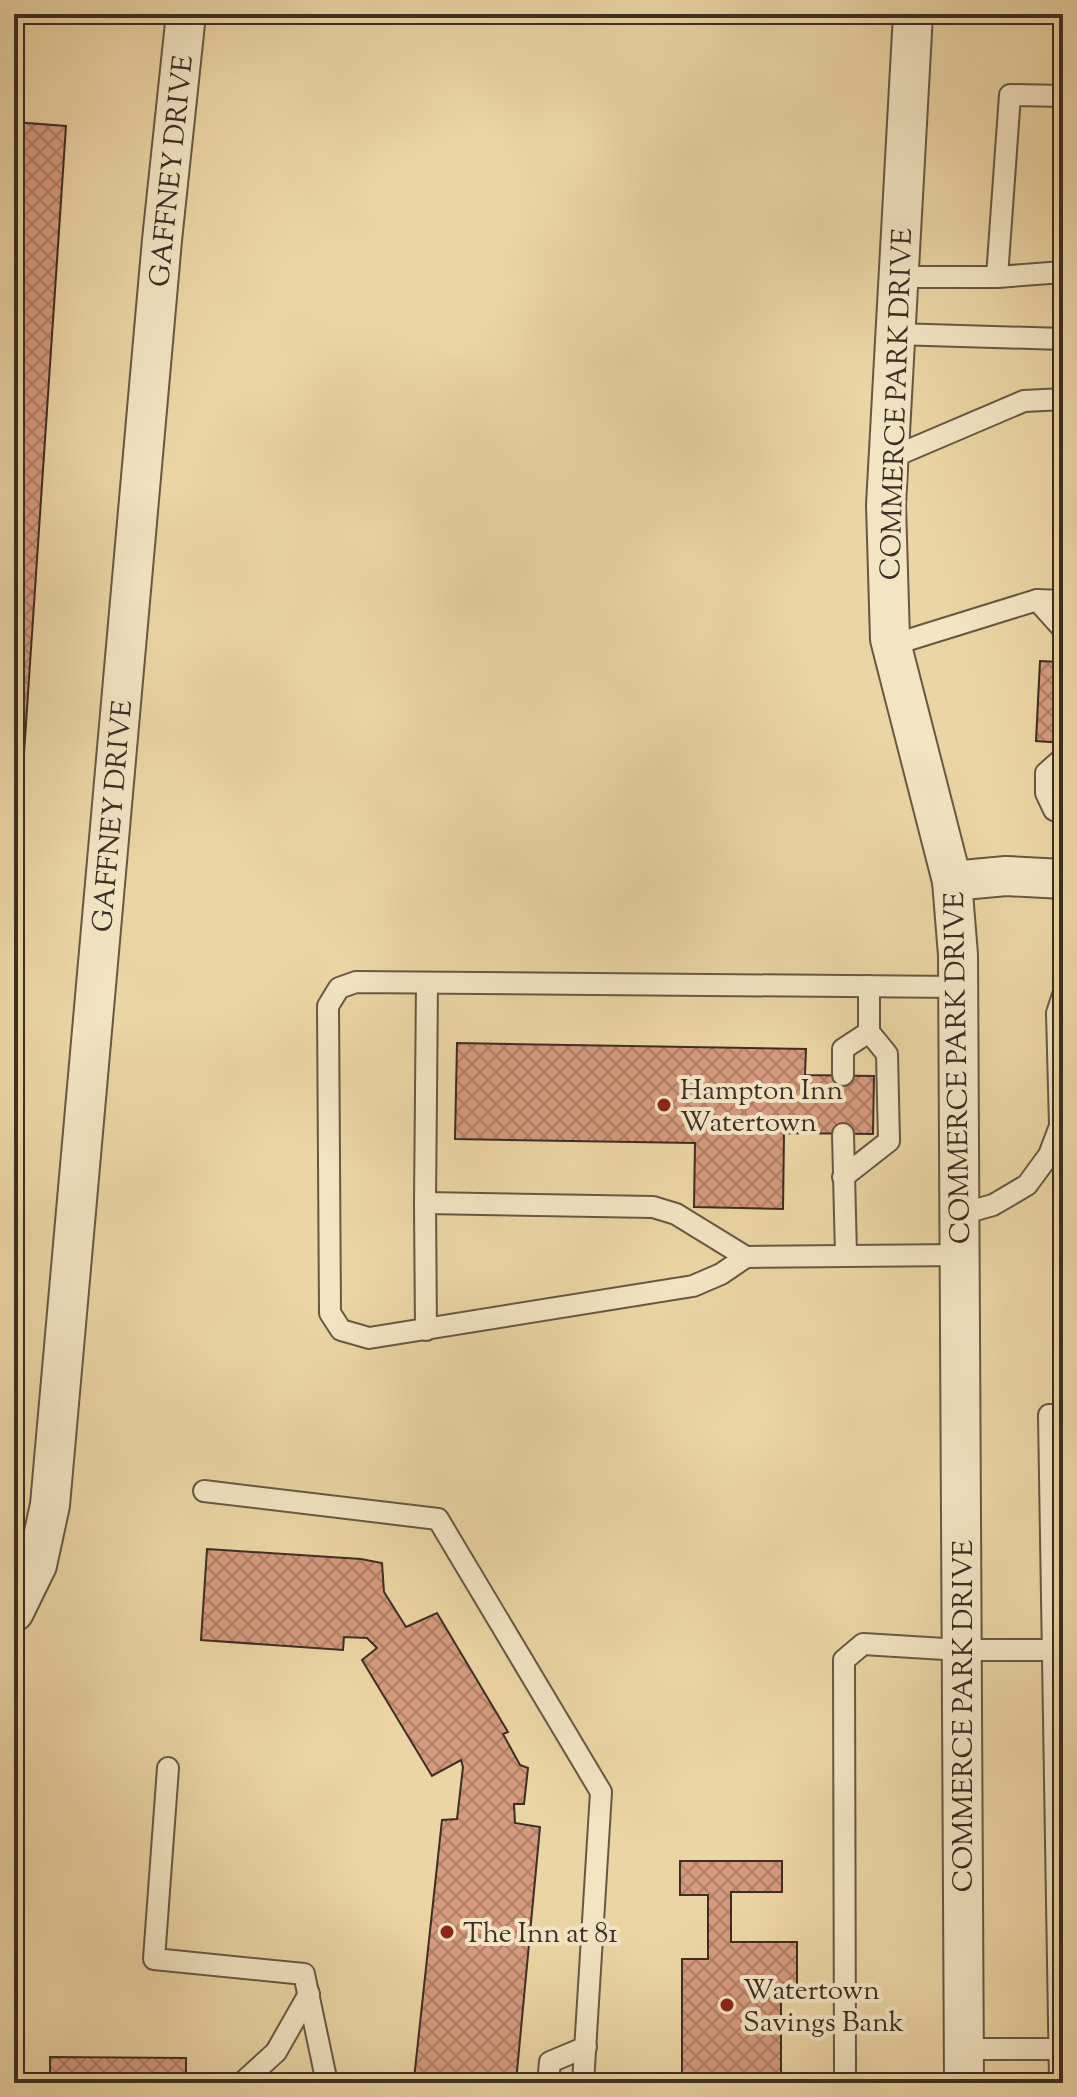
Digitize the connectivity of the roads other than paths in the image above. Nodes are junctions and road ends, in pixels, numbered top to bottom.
1 (186, 14) edge
2 (913, 14) edge
3 (1063, 96) edge
4 (1063, 272) edge
5 (899, 277) junction
6 (997, 277) junction
7 (895, 334) junction
8 (1063, 339) edge
9 (1063, 399) edge
10 (888, 459) junction
11 (1037, 600) junction
12 (1063, 601) edge
13 (1063, 629) edge
14 (892, 645) junction
15 (1063, 758) edge
16 (1063, 813) edge
17 (1063, 879) edge
18 (952, 881) junction
19 (427, 983) junction
20 (869, 986) junction
21 (959, 987) junction
22 (1063, 995) edge
23 (869, 1032) junction
24 (843, 1075) dead end
25 (843, 1134) dead end
26 (843, 1177) junction
27 (425, 1203) junction
28 (961, 1214) junction
29 (846, 1255) junction
30 (961, 1255) junction
31 (746, 1257) junction
32 (426, 1330) junction
33 (1063, 1415) edge
34 (204, 1491) dead end
35 (14, 1612) edge
36 (961, 1650) junction
37 (1057, 1650) edge
38 (168, 1768) dead end
39 (309, 1994) junction
40 (586, 2047) junction
41 (1059, 2049) junction
42 (964, 2066) edge
43 (845, 2071) dead end
44 (242, 2083) edge
45 (327, 2083) edge
46 (548, 2083) edge
47 (583, 2083) edge
48 (1060, 2083) edge

1 - 35 street, GAFFNEY DRIVE
2 - 5 street, COMMERCE PARK DRIVE
3 - 6 lane
4 - 6 lane
5 - 6 lane
5 - 7 street, COMMERCE PARK DRIVE
7 - 8 lane
7 - 10 street, COMMERCE PARK DRIVE
9 - 10 lane
10 - 14 street, COMMERCE PARK DRIVE
11 - 12 lane
11 - 13 lane
11 - 14 lane
14 - 18 street, COMMERCE PARK DRIVE
15 - 16 lane
17 - 18 street
18 - 21 street, COMMERCE PARK DRIVE
19 - 20 lane
19 - 27 lane
19 - 32 lane
20 - 21 lane
20 - 23 lane
21 - 28 street, COMMERCE PARK DRIVE
22 - 28 lane
23 - 24 lane
23 - 26 lane
25 - 26 lane
26 - 29 lane
27 - 31 lane
27 - 32 lane
28 - 30 street, COMMERCE PARK DRIVE
29 - 30 lane
29 - 31 lane
30 - 36 street, COMMERCE PARK DRIVE
31 - 32 lane
33 - 37 lane
34 - 40 lane
36 - 37 lane
36 - 42 street, COMMERCE PARK DRIVE
36 - 43 lane
37 - 41 lane
38 - 39 lane
39 - 44 lane
39 - 45 lane
40 - 46 lane
40 - 47 lane
41 - 42 lane
41 - 48 lane

